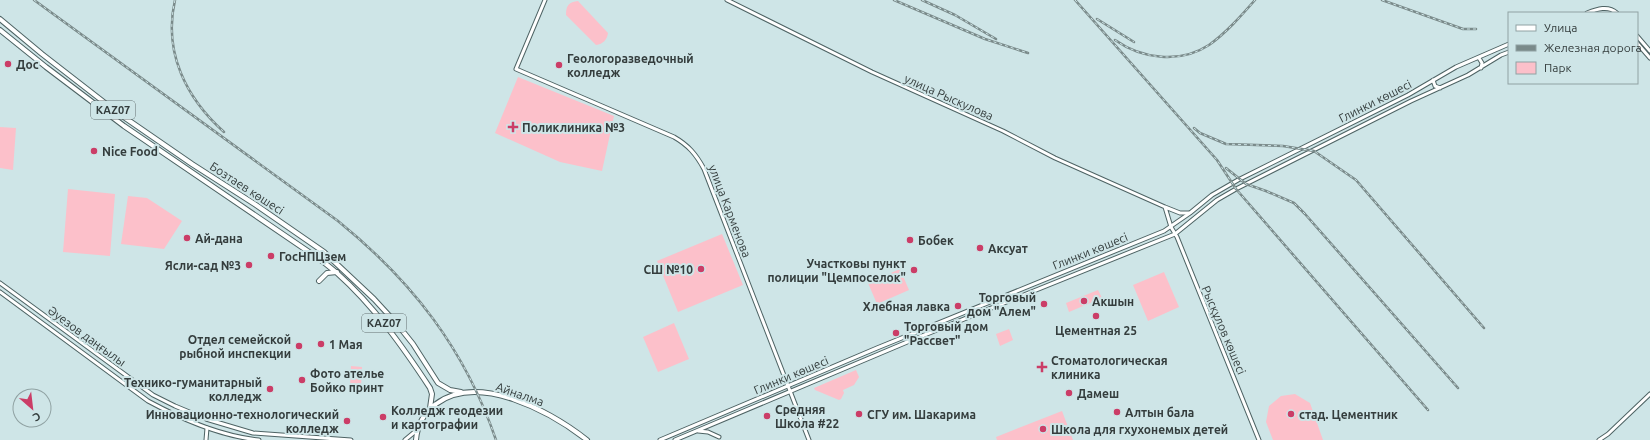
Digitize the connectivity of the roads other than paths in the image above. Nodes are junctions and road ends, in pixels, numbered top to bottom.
1 (545, 0) edge
2 (727, 0) edge
3 (1590, 12) edge
4 (1614, 12) edge
5 (0, 19) edge
6 (0, 30) edge
7 (1638, 37) edge
8 (1508, 44) edge
9 (1638, 44) edge
10 (1650, 51) edge
11 (1508, 52) edge
12 (1479, 58) junction
13 (1650, 58) edge
14 (1481, 68) junction
15 (1433, 80) junction
16 (1441, 89) junction
17 (1340, 129) junction
18 (1345, 135) junction
19 (1165, 208) junction
20 (1190, 213) junction
21 (1171, 227) junction
22 (1175, 234) junction
23 (337, 272) junction
24 (319, 281) dead end
25 (0, 283) edge
26 (0, 292) edge
27 (788, 386) junction
28 (461, 392) junction
29 (790, 392) junction
30 (1650, 394) edge
31 (430, 408) junction
32 (206, 428) junction
33 (417, 430) junction
34 (696, 431) junction
35 (719, 437) dead end
36 (206, 440) edge
37 (259, 440) edge
38 (351, 440) edge
39 (405, 440) edge
40 (416, 440) edge
41 (587, 440) edge
42 (660, 440) edge
43 (675, 440) edge
44 (809, 440) edge
45 (1259, 440) edge
46 (1599, 440) edge

1 - 27 main road, улица Карменова
2 - 19 main road, улица Рыскулова
3 - 4 main road
5 - 28 highway, Бозтаев көшесі / KAZ07
6 - 23 highway, Бозтаев көшесі / KAZ07
7 - 10 main road
8 - 12 main road, Глинки көшесі
9 - 13 main road
11 - 14 main road, Глинки көшесі
12 - 14 main road
12 - 15 main road, Глинки көшесі
14 - 16 main road, Глинки көшесі
15 - 16 main road
15 - 17 main road, Глинки көшесі
16 - 18 main road, Глинки көшесі
17 - 18 main road
17 - 20 main road, Глинки көшесі
18 - 22 main road, Глинки көшесі
19 - 20 main road, улица Рыскулова
19 - 21 main road
20 - 21 main road, Глинки көшесі
21 - 22 main road, Рысқұлов көшесі
21 - 27 main road, Глинки көшесі
22 - 29 main road, Глинки көшесі
22 - 45 main road, Рысқұлов көшесі
23 - 24 highway
23 - 31 highway, Бозтаев көшесі / KAZ07
25 - 38 main road, Әуезов даңғылы
26 - 32 main road, Әуезов даңғылы
27 - 29 main road, улица Карменова
27 - 42 main road, Глинки көшесі
28 - 31 highway, Айналма / KAZ07
28 - 41 highway, Айналма / KAZ07
29 - 34 main road, Глинки көшесі
29 - 44 main road, улица Карменова
30 - 46 main road
31 - 33 highway, Айналма / KAZ07
32 - 36 main road
32 - 37 main road, Әуезов даңғылы
33 - 39 main road
33 - 40 highway, Айналма / KAZ07
34 - 35 main road
34 - 43 main road, Глинки көшесі

